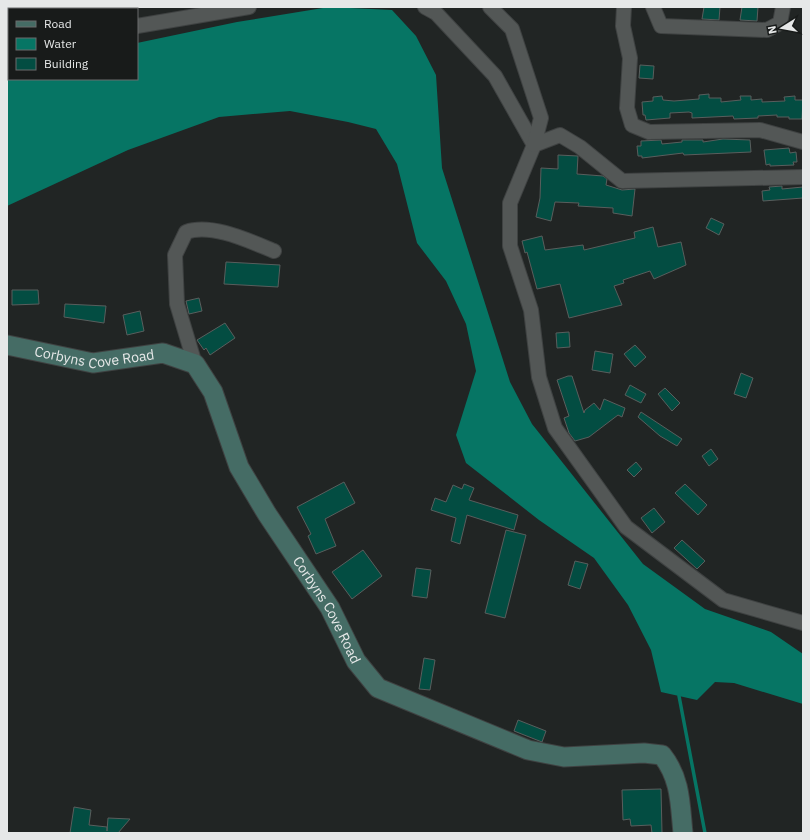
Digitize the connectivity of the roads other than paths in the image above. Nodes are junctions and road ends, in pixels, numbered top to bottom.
1 (249, 7) edge
2 (425, 7) edge
3 (490, 7) edge
4 (624, 7) edge
5 (653, 7) edge
6 (783, 7) edge
7 (138, 26) edge
8 (803, 142) edge
9 (534, 145) junction
10 (803, 177) edge
11 (274, 251) dead end
12 (7, 345) edge
13 (195, 364) junction
14 (803, 622) edge
15 (683, 833) edge

1 - 7 street
2 - 9 street
3 - 9 street
4 - 8 street
5 - 6 street
9 - 10 street
9 - 14 street
11 - 13 street
12 - 13 main road, Corbyns Cove Road
13 - 15 main road, Corbyns Cove Road

